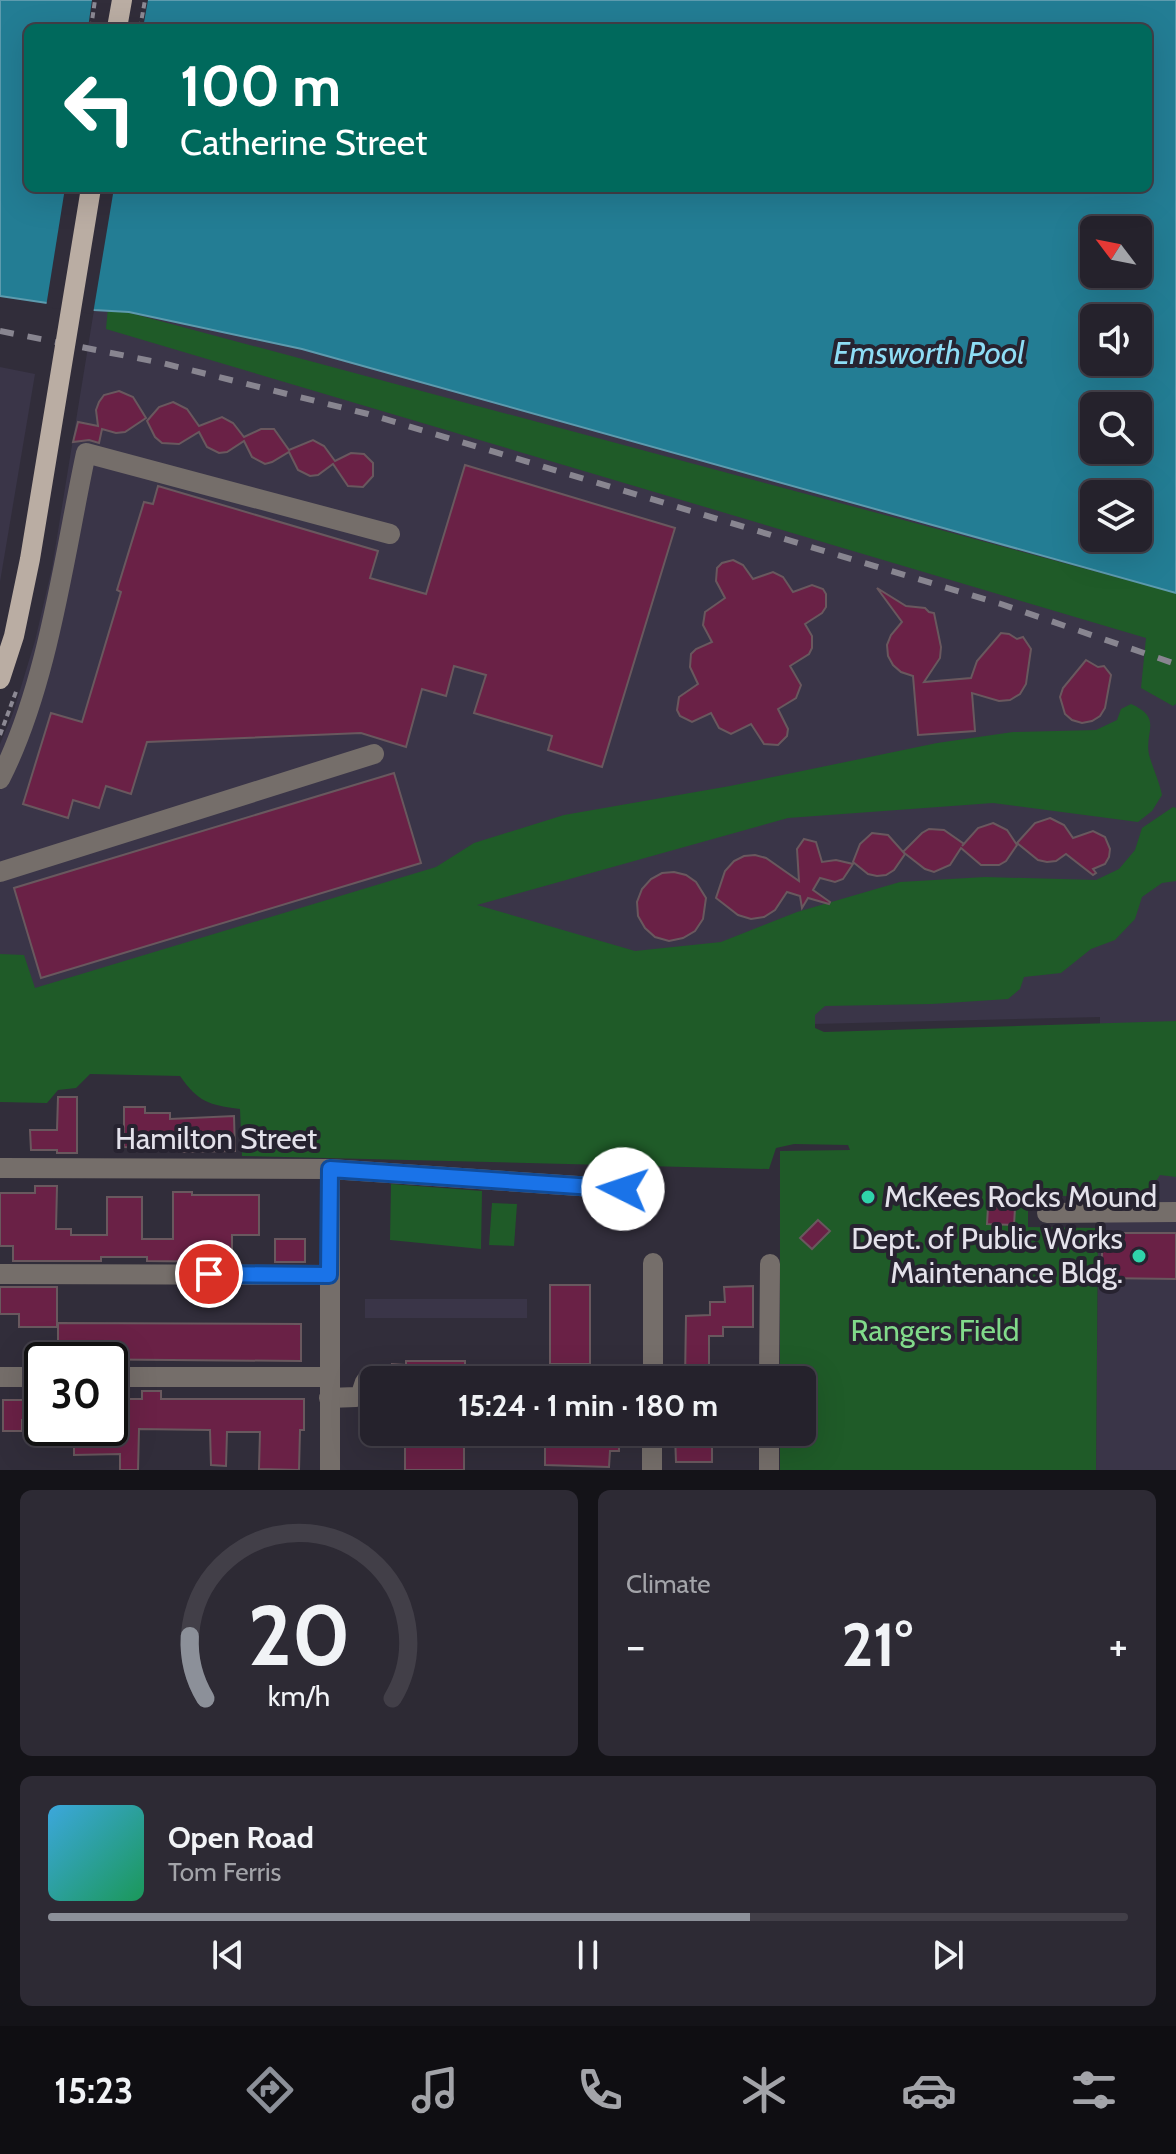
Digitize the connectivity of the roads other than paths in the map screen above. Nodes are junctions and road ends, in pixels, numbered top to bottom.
1 (122, 0) edge
2 (118, 24) edge
3 (90, 192) edge
4 (390, 534) dead end
5 (0, 679) edge
6 (374, 754) dead end
7 (0, 779) edge
8 (0, 872) edge
9 (0, 1168) edge
10 (330, 1169) junction
11 (623, 1189) dead end
12 (1176, 1212) edge
13 (1047, 1213) dead end
14 (653, 1263) dead end
15 (770, 1264) dead end
16 (0, 1274) edge
17 (329, 1275) junction
18 (653, 1366) edge
19 (769, 1366) edge
20 (0, 1377) edge
21 (24, 1377) edge
22 (128, 1377) edge
23 (329, 1377) junction
24 (360, 1395) edge
25 (329, 1398) junction
26 (652, 1446) edge
27 (769, 1446) edge
28 (330, 1470) edge
29 (652, 1470) edge
30 (769, 1470) edge

1 - 2 main road
3 - 5 main road, bridge
4 - 7 street
6 - 8 street
9 - 10 street, Hamilton Street
10 - 11 street, Hamilton Street
10 - 17 street
12 - 13 street
14 - 18 street
15 - 19 street
16 - 17 street
17 - 23 street
20 - 21 street
22 - 23 street
23 - 25 street
24 - 25 street
25 - 28 street
26 - 29 street
27 - 30 street

